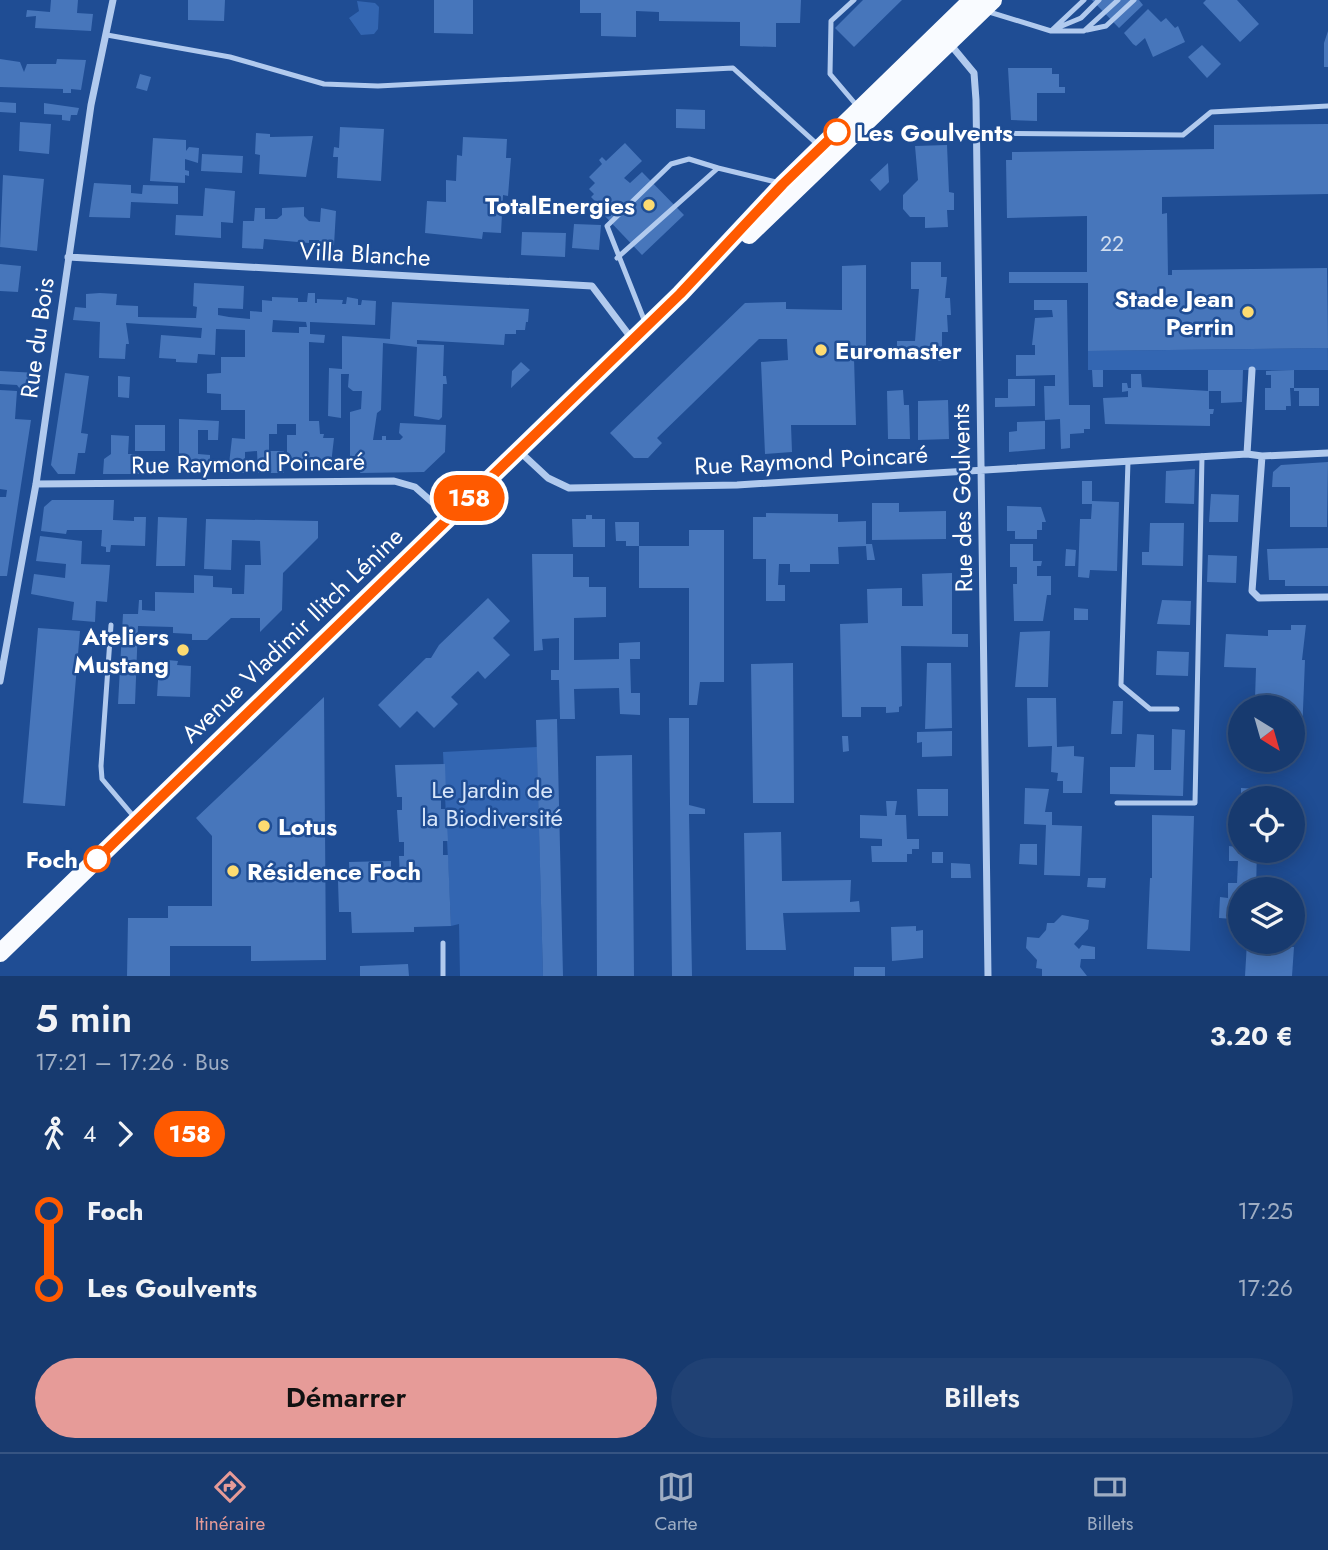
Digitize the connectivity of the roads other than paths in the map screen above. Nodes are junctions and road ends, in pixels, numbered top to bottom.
1 (113, 0) edge
2 (854, 0) edge
3 (1084, 0) edge
4 (1099, 0) edge
5 (1118, 0) edge
6 (1134, 0) edge
7 (983, 3) edge
8 (1051, 31) junction
9 (1084, 31) junction
10 (107, 35) junction
11 (944, 38) junction
12 (1328, 106) edge
13 (860, 110) junction
14 (977, 134) junction
15 (820, 148) junction
16 (718, 168) junction
17 (783, 184) junction
18 (68, 257) junction
19 (617, 258) junction
20 (680, 294) junction
21 (646, 327) junction
22 (633, 340) junction
23 (1252, 370) dead end
24 (519, 451) junction
25 (1328, 453) edge
26 (1247, 454) junction
27 (1202, 456) junction
28 (1262, 456) junction
29 (1128, 461) junction
30 (980, 470) junction
31 (36, 484) junction
32 (449, 517) junction
33 (1328, 597) edge
34 (111, 625) dead end
35 (0, 681) edge
36 (1177, 709) dead end
37 (1116, 803) dead end
38 (137, 821) junction
39 (443, 943) dead end
40 (0, 953) edge
41 (443, 976) edge
42 (988, 976) edge

1 - 10 street, Rue du Bois
2 - 13 lane
3 - 8 lane
4 - 8 lane
5 - 9 lane
6 - 9 lane
7 - 8 lane
7 - 11 main road, Avenue Vladimir Ilitch Lénine
8 - 9 lane
10 - 15 lane
10 - 18 street, Rue du Bois
11 - 13 main road, Avenue Vladimir Ilitch Lénine
11 - 14 street, Rue des Goulvents
11 - 20 main road, Avenue Vladimir Ilitch Lénine
12 - 14 lane
13 - 15 main road, Avenue Vladimir Ilitch Lénine
14 - 30 street, Rue des Goulvents
15 - 17 main road, Avenue Vladimir Ilitch Lénine
16 - 17 lane
16 - 19 lane
16 - 19 lane
17 - 20 main road, Avenue Vladimir Ilitch Lénine
18 - 22 street, Villa Blanche
18 - 31 street, Rue du Bois
19 - 21 lane
20 - 21 main road, Avenue Vladimir Ilitch Lénine
21 - 22 main road, Avenue Vladimir Ilitch Lénine
22 - 24 main road, Avenue Vladimir Ilitch Lénine
23 - 26 street
24 - 30 street, Rue Raymond Poincaré
24 - 32 main road, Avenue Vladimir Ilitch Lénine
25 - 28 street, Rue Raymond Poincaré
26 - 27 street, Rue Raymond Poincaré
26 - 28 street, Rue Raymond Poincaré
27 - 29 street, Rue Raymond Poincaré
27 - 37 lane
28 - 33 street
29 - 30 street, Rue Raymond Poincaré
29 - 36 lane
30 - 42 street, Rue des Goulvents
31 - 32 street, Rue Raymond Poincaré
31 - 35 street, Rue du Bois
32 - 38 main road, Avenue Vladimir Ilitch Lénine
34 - 38 lane
38 - 40 main road, Avenue Vladimir Ilitch Lénine
39 - 41 lane

